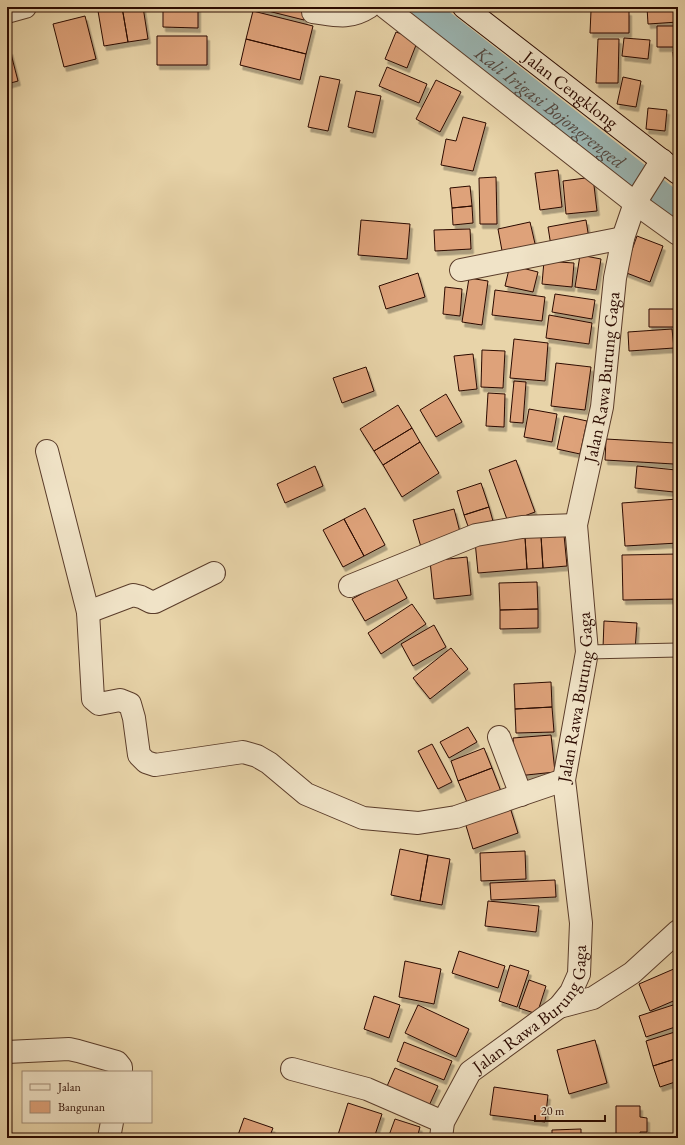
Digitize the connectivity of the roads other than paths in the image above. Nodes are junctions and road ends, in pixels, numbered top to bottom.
1 (25, 7) edge
2 (369, 7) edge
3 (385, 7) edge
4 (464, 7) edge
5 (7, 12) edge
6 (312, 12) dead end
7 (665, 167) edge
8 (637, 199) junction
9 (678, 234) edge
10 (622, 238) junction
11 (461, 270) dead end
12 (47, 451) dead end
13 (576, 525) junction
14 (214, 574) dead end
15 (350, 586) dead end
16 (88, 612) junction
17 (678, 650) edge
18 (587, 652) junction
19 (499, 737) dead end
20 (564, 780) junction
21 (521, 794) junction
22 (678, 931) edge
23 (559, 1007) junction
24 (7, 1052) edge
25 (292, 1069) dead end
26 (121, 1071) edge
27 (112, 1123) edge
28 (442, 1130) edge
29 (109, 1138) edge

1 - 5 street
2 - 6 street
3 - 8 street
4 - 7 street, Jalan Cengklong
7 - 8 street, Jalan Rawa Burung Gaga
8 - 9 street
8 - 10 street, Jalan Rawa Burung Gaga
10 - 11 street
10 - 13 street, Jalan Rawa Burung Gaga
12 - 16 street
13 - 15 street
13 - 18 street, Jalan Rawa Burung Gaga
14 - 16 street
16 - 21 street
17 - 18 lane
18 - 20 street, Jalan Rawa Burung Gaga
19 - 21 street
20 - 21 street
20 - 23 street, Jalan Rawa Burung Gaga
22 - 23 street
23 - 28 street, Jalan Rawa Burung Gaga
24 - 26 street
25 - 28 street
27 - 29 street

